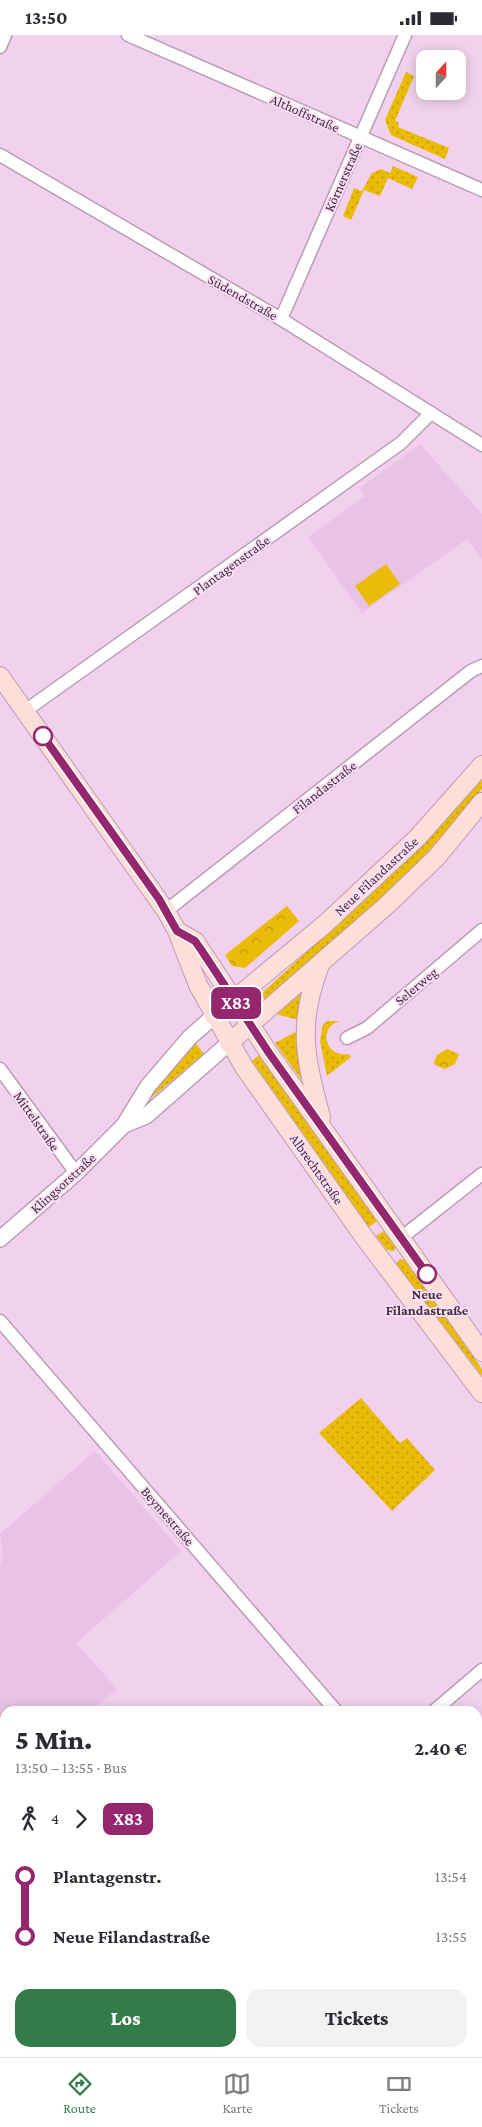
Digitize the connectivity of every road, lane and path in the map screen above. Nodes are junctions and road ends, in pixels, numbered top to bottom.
1 (5, 35) edge
2 (128, 35) edge
3 (405, 35) edge
4 (0, 47) edge
5 (360, 137) junction
6 (0, 155) edge
7 (482, 190) edge
8 (281, 319) junction
9 (431, 413) junction
10 (482, 445) edge
11 (482, 666) edge
12 (0, 676) edge
13 (25, 711) junction
14 (482, 765) edge
15 (482, 802) edge
16 (166, 911) junction
17 (482, 930) edge
18 (177, 931) junction
19 (321, 962) junction
20 (234, 1000) junction
21 (214, 1016) junction
22 (251, 1025) junction
23 (347, 1038) dead end
24 (229, 1043) junction
25 (0, 1069) edge
26 (124, 1125) junction
27 (324, 1130) junction
28 (76, 1173) junction
29 (482, 1175) edge
30 (0, 1239) edge
31 (404, 1242) junction
32 (385, 1265) junction
33 (0, 1321) edge
34 (482, 1352) edge
35 (482, 1393) edge
36 (482, 1670) edge
37 (332, 1706) edge
38 (440, 1706) edge

1 - 4 street
2 - 5 street, Althoffstraße
3 - 5 street, Körnerstraße
5 - 7 street, Althoffstraße
5 - 8 street, Körnerstraße
6 - 8 street, Südendstraße
8 - 9 street, Südendstraße
9 - 10 street, Südendstraße
9 - 13 street, Plantagenstraße
11 - 16 street, Filandastraße
12 - 13 main road, Albrechtstraße
13 - 16 main road, Albrechtstraße
14 - 20 main road, Neue Filandastraße
15 - 19 main road, Neue Filandastraße
16 - 18 main road, Albrechtstraße
17 - 23 street, Selerweg
18 - 20 main road, Albrechtstraße
18 - 21 main road, Albrechtstraße
19 - 22 main road, Neue Filandastraße
19 - 27 main road
20 - 21 main road, Neue Filandastraße
20 - 22 main road, Albrechtstraße
21 - 24 main road, Albrechtstraße
21 - 26 street, Klingsorstraße
22 - 24 main road, Neue Filandastraße
22 - 27 main road, Albrechtstraße
24 - 26 street, Klingsorstraße
24 - 32 main road, Albrechtstraße
25 - 28 street, Mittelstraße
26 - 28 street, Klingsorstraße
27 - 31 main road, Albrechtstraße
28 - 30 street, Klingsorstraße
29 - 31 street
31 - 32 main road
31 - 34 main road, Albrechtstraße
32 - 35 main road, Albrechtstraße
33 - 37 street, Beymestraße
36 - 38 street

